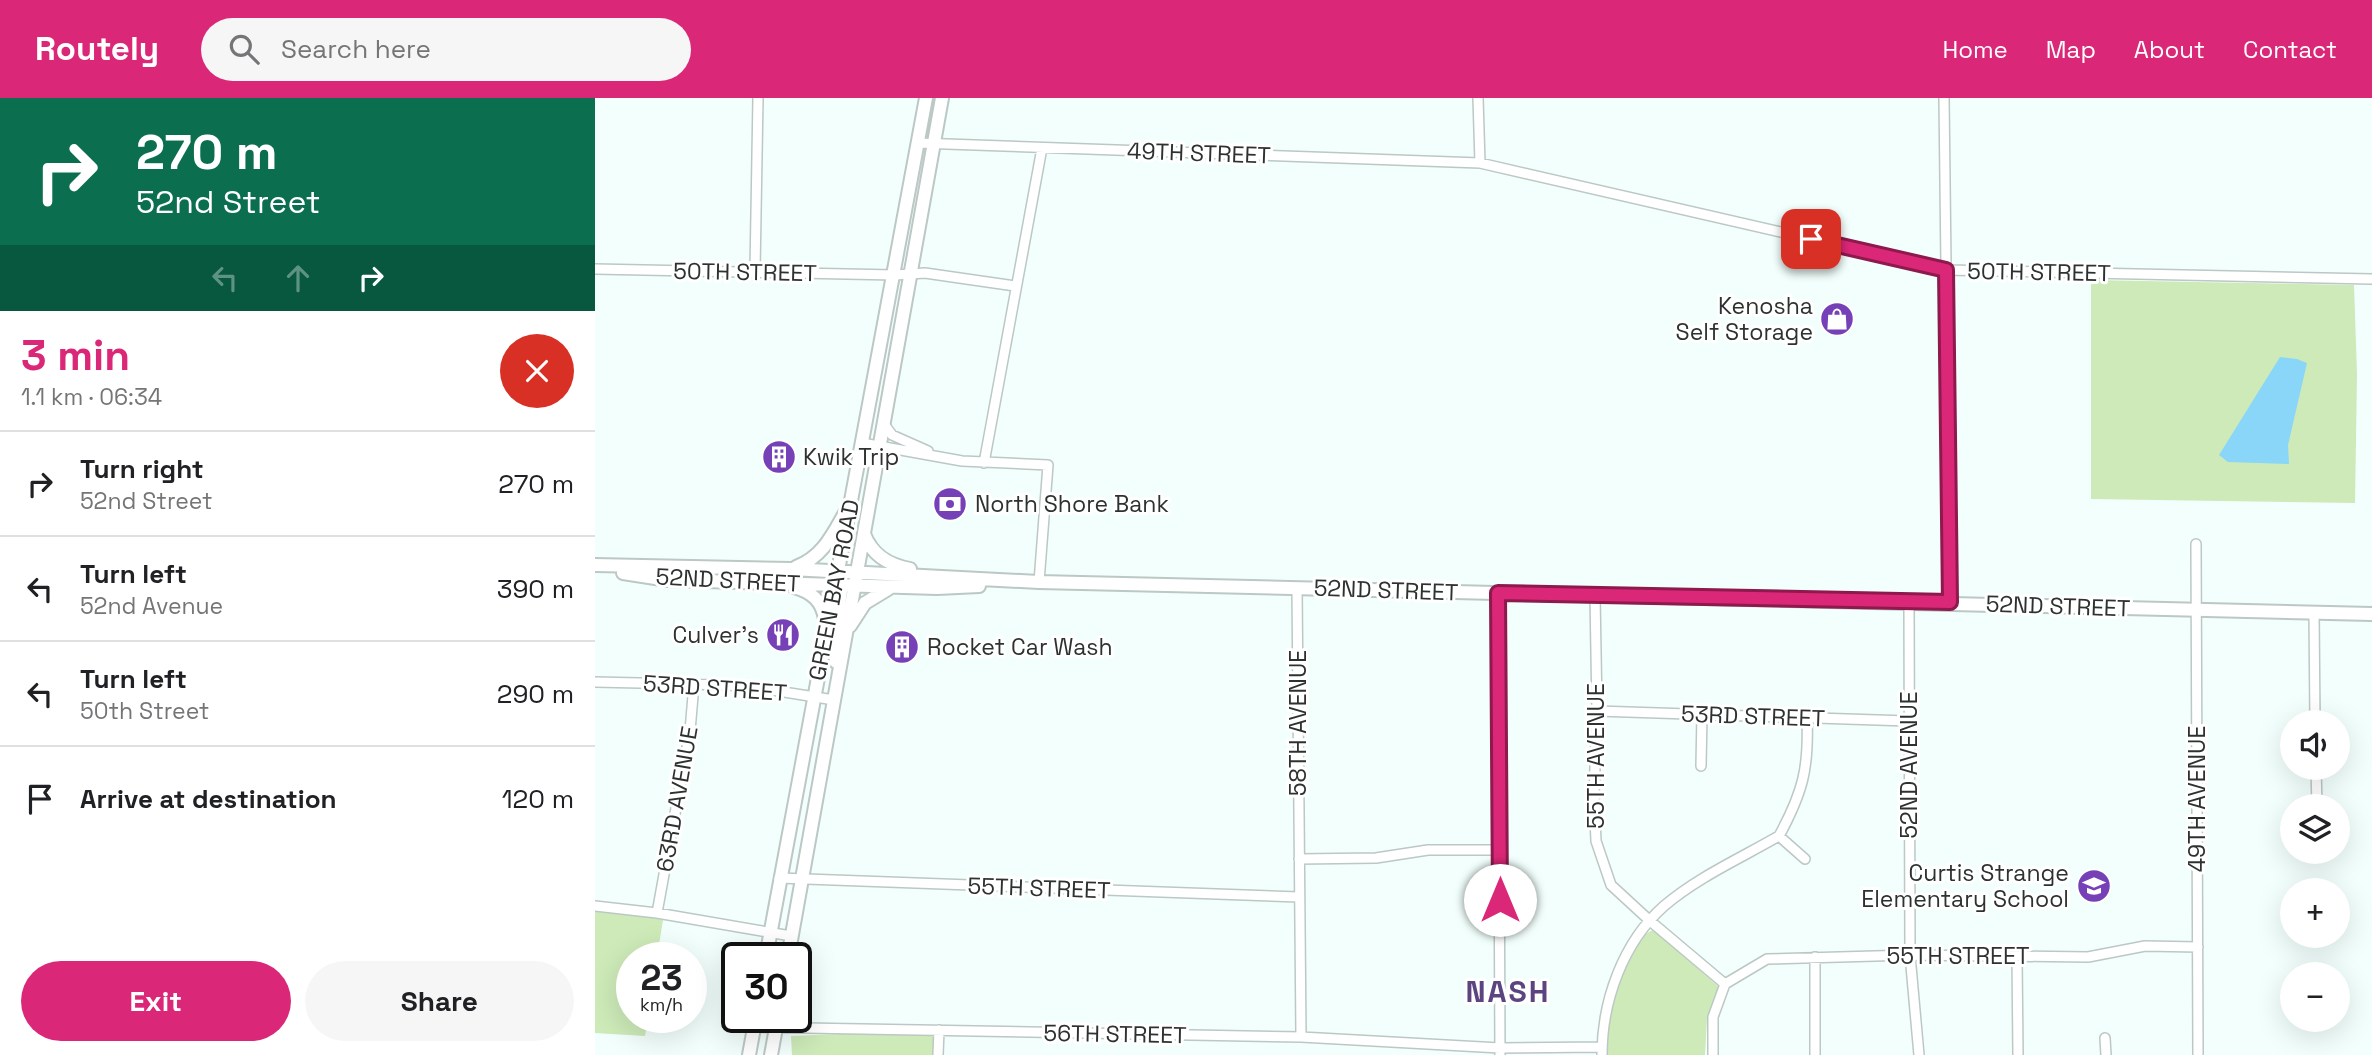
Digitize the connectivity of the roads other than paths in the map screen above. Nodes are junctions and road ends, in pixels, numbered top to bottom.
1 (758, 98) edge
2 (926, 98) edge
3 (942, 98) edge
4 (1478, 98) edge
5 (1944, 98) edge
6 (918, 143) junction
7 (934, 144) junction
8 (1042, 148) junction
9 (1480, 163) junction
10 (595, 269) edge
11 (1946, 270) junction
12 (755, 271) junction
13 (910, 273) junction
14 (895, 275) junction
15 (2372, 279) edge
16 (1015, 286) junction
17 (884, 424) junction
18 (862, 443) junction
19 (880, 446) junction
20 (936, 455) junction
21 (984, 463) junction
22 (851, 503) junction
23 (864, 533) junction
24 (2196, 544) dead end
25 (595, 567) edge
26 (791, 569) junction
27 (962, 578) junction
28 (844, 580) junction
29 (1034, 581) junction
30 (784, 583) junction
31 (894, 587) junction
32 (1297, 588) junction
33 (1498, 593) junction
34 (1595, 595) junction
35 (1909, 601) junction
36 (1950, 602) junction
37 (2196, 610) junction
38 (2314, 612) junction
39 (2372, 614) edge
40 (826, 627) junction
41 (844, 639) junction
42 (838, 679) junction
43 (595, 682) edge
44 (694, 684) junction
45 (814, 697) junction
46 (834, 700) junction
47 (2315, 710) edge
48 (1597, 711) junction
49 (1702, 715) junction
50 (1807, 718) junction
51 (1908, 721) junction
52 (1701, 766) dead end
53 (1779, 836) junction
54 (1500, 850) junction
55 (1299, 859) junction
56 (1805, 859) dead end
57 (779, 878) junction
58 (803, 879) junction
59 (1299, 897) junction
60 (595, 906) edge
61 (657, 913) junction
62 (1649, 920) junction
63 (769, 933) junction
64 (791, 936) junction
65 (768, 942) edge
66 (790, 942) edge
67 (2198, 947) junction
68 (1910, 955) junction
69 (1815, 957) junction
70 (2017, 957) junction
71 (1725, 984) junction
72 (812, 1024) edge
73 (939, 1030) junction
74 (753, 1033) edge
75 (775, 1033) edge
76 (1301, 1037) junction
77 (2105, 1038) dead end
78 (1500, 1051) edge
79 (1602, 1051) edge
80 (749, 1055) edge
81 (771, 1055) edge
82 (938, 1055) edge
83 (1713, 1055) edge
84 (1815, 1055) edge
85 (1919, 1055) edge
86 (2018, 1055) edge
87 (2106, 1055) edge
88 (2198, 1055) edge

1 - 12 street
2 - 6 main road, GREEN BAY ROAD
3 - 7 main road, GREEN BAY ROAD
4 - 9 street
5 - 11 street
6 - 7 street, 49TH STREET
6 - 14 main road, GREEN BAY ROAD
7 - 8 street, 49TH STREET
7 - 13 main road, GREEN BAY ROAD
8 - 9 street, 49TH STREET
8 - 16 street
9 - 11 street, 50TH STREET
10 - 12 street, 50TH STREET
11 - 15 street, 50TH STREET
11 - 36 street
12 - 14 street, 50TH STREET
13 - 14 street, 50TH STREET
13 - 16 street, 50TH STREET
13 - 17 main road, GREEN BAY ROAD
14 - 18 main road, GREEN BAY ROAD
16 - 21 street
17 - 19 main road, GREEN BAY ROAD
17 - 20 street
18 - 19 street
18 - 22 main road, GREEN BAY ROAD
19 - 20 street
19 - 23 main road, GREEN BAY ROAD
20 - 21 street
21 - 29 street
22 - 26 main road
22 - 28 main road, GREEN BAY ROAD
23 - 27 main road
23 - 28 main road, GREEN BAY ROAD
24 - 37 street, 49TH AVENUE
25 - 26 main road, 52ND STREET
25 - 30 main road, 52ND STREET
26 - 28 main road, 52ND STREET
27 - 28 main road, 52ND STREET
27 - 29 main road, 52ND STREET
28 - 30 main road, 52ND STREET
28 - 31 main road, 52ND STREET
28 - 40 main road, GREEN BAY ROAD
28 - 41 main road, GREEN BAY ROAD
28 - 42 main road
29 - 31 main road, 52ND STREET
29 - 32 main road, 52ND STREET
30 - 40 main road
31 - 41 main road
32 - 33 main road, 52ND STREET
32 - 55 street, 58TH AVENUE
33 - 34 main road, 52ND STREET
33 - 54 street
34 - 35 main road, 52ND STREET
34 - 48 street, 55TH AVENUE
35 - 36 main road, 52ND STREET
35 - 51 street, 52ND AVENUE
36 - 37 main road, 52ND STREET
37 - 38 main road, 52ND STREET
37 - 67 street, 49TH AVENUE
38 - 39 main road, 52ND STREET
38 - 47 street
40 - 45 main road, GREEN BAY ROAD
41 - 42 main road, GREEN BAY ROAD
42 - 46 main road, GREEN BAY ROAD
43 - 44 street, 53RD STREET
44 - 45 street, 53RD STREET
44 - 61 street, 63RD AVENUE
45 - 46 street, 53RD STREET
45 - 57 main road, GREEN BAY ROAD
46 - 58 main road, GREEN BAY ROAD
48 - 49 street, 53RD STREET
48 - 62 street, 55TH AVENUE
49 - 50 street, 53RD STREET
49 - 52 street
50 - 51 street, 53RD STREET
50 - 53 street
51 - 68 street, 52ND AVENUE
53 - 56 street
53 - 62 street
54 - 55 street
54 - 78 street
55 - 59 street, 58TH AVENUE
57 - 58 street, 55TH STREET
57 - 63 main road, GREEN BAY ROAD
58 - 59 street, 55TH STREET
58 - 64 main road, GREEN BAY ROAD
59 - 76 street, 58TH AVENUE
60 - 61 street
61 - 63 street
62 - 71 street, 55TH AVENUE
62 - 79 street
63 - 64 street
63 - 65 main road, GREEN BAY ROAD
64 - 66 main road, GREEN BAY ROAD
67 - 70 street, 55TH STREET
67 - 88 street, 49TH AVENUE
68 - 69 street, 55TH STREET
68 - 70 street, 55TH STREET
68 - 85 street, 52ND AVENUE
69 - 71 street, 55TH STREET
69 - 84 street
70 - 86 street
71 - 83 street
72 - 73 street, 56TH STREET
73 - 76 street, 56TH STREET
73 - 82 street
74 - 80 main road
75 - 81 main road
76 - 78 street, 56TH STREET
77 - 87 street
78 - 79 street, 56TH STREET

